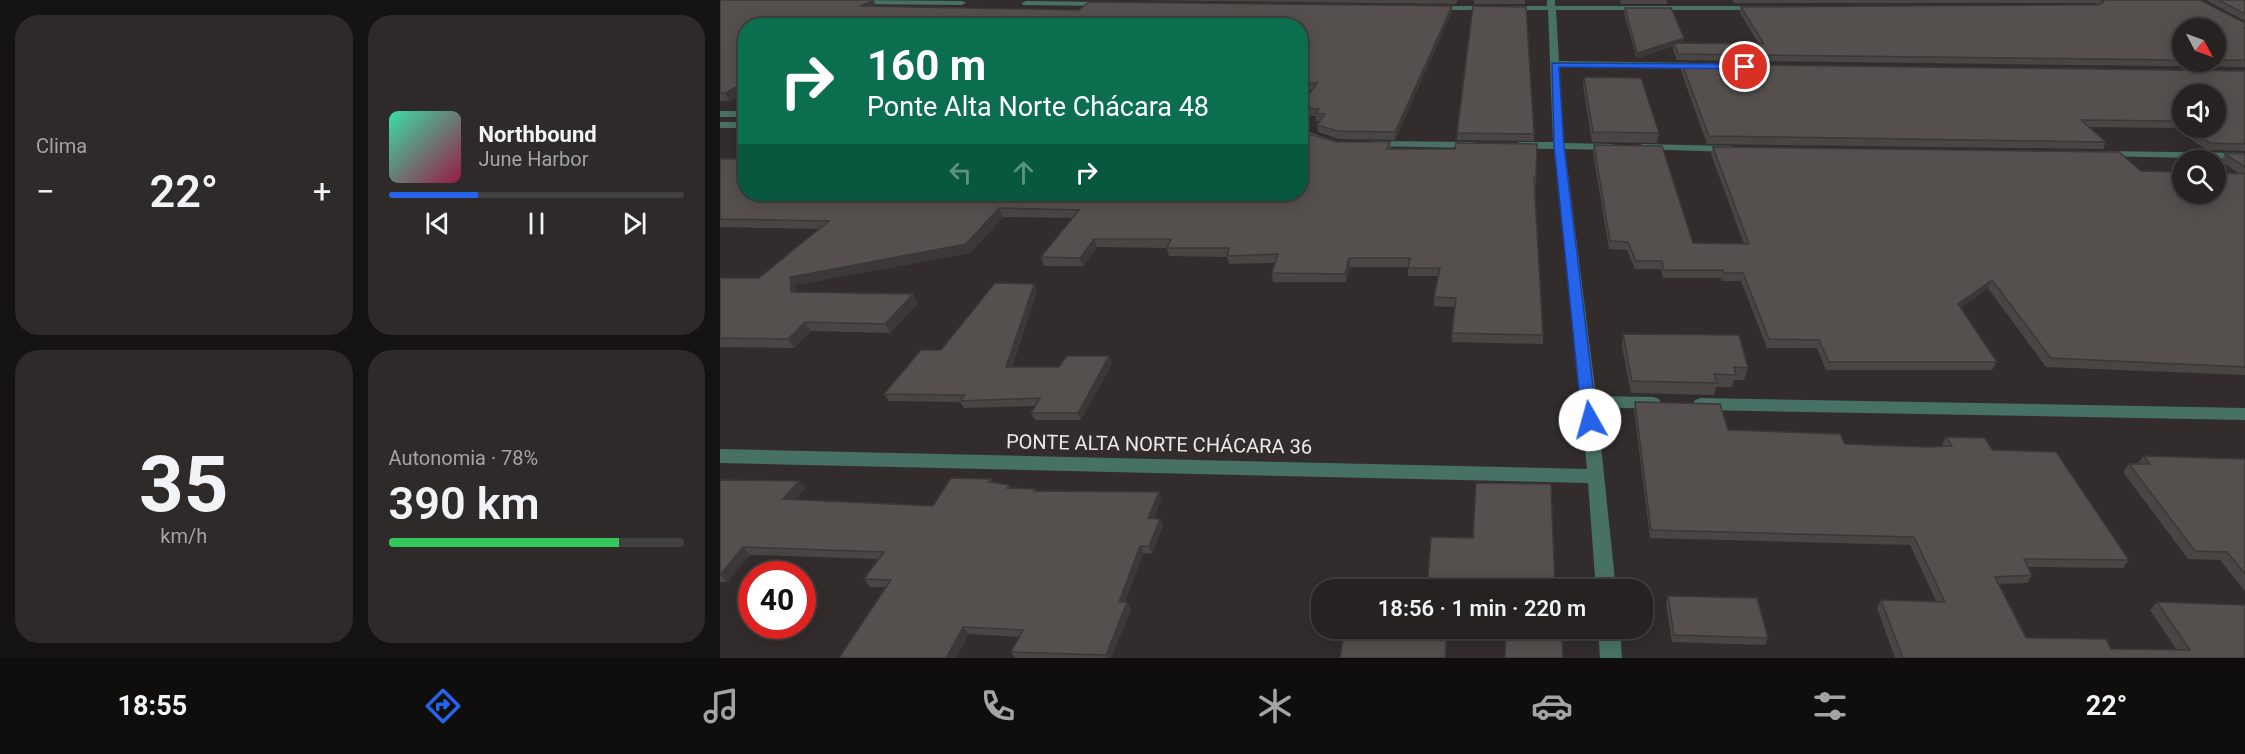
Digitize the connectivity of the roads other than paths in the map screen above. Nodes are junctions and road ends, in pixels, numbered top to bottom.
1 (847, 2) edge
2 (962, 3) dead end
3 (1026, 3) dead end
4 (1120, 4) edge
5 (1552, 4) edge
6 (1426, 8) edge
7 (1767, 8) edge
8 (1555, 64) junction
9 (1710, 66) edge
10 (720, 114) edge
11 (738, 114) edge
12 (720, 125) edge
13 (738, 125) edge
14 (1308, 135) edge
15 (1338, 144) edge
16 (1361, 144) edge
17 (1484, 145) edge
18 (1507, 145) edge
19 (1559, 146) junction
20 (1742, 149) edge
21 (2089, 154) edge
22 (2245, 156) edge
23 (1587, 402) junction
24 (2245, 414) edge
25 (720, 456) edge
26 (1597, 476) junction
27 (1605, 579) edge
28 (1610, 639) edge
29 (1611, 658) edge

1 - 2 street
3 - 4 street
5 - 6 street
5 - 7 street
5 - 8 street
8 - 9 street
8 - 19 street
10 - 11 street
12 - 13 street
14 - 15 street
16 - 17 street
18 - 19 street
19 - 20 street
19 - 23 street
21 - 22 street
23 - 24 street
23 - 26 street
25 - 26 street, PONTE ALTA NORTE CHÁCARA 36
26 - 27 street
28 - 29 street

